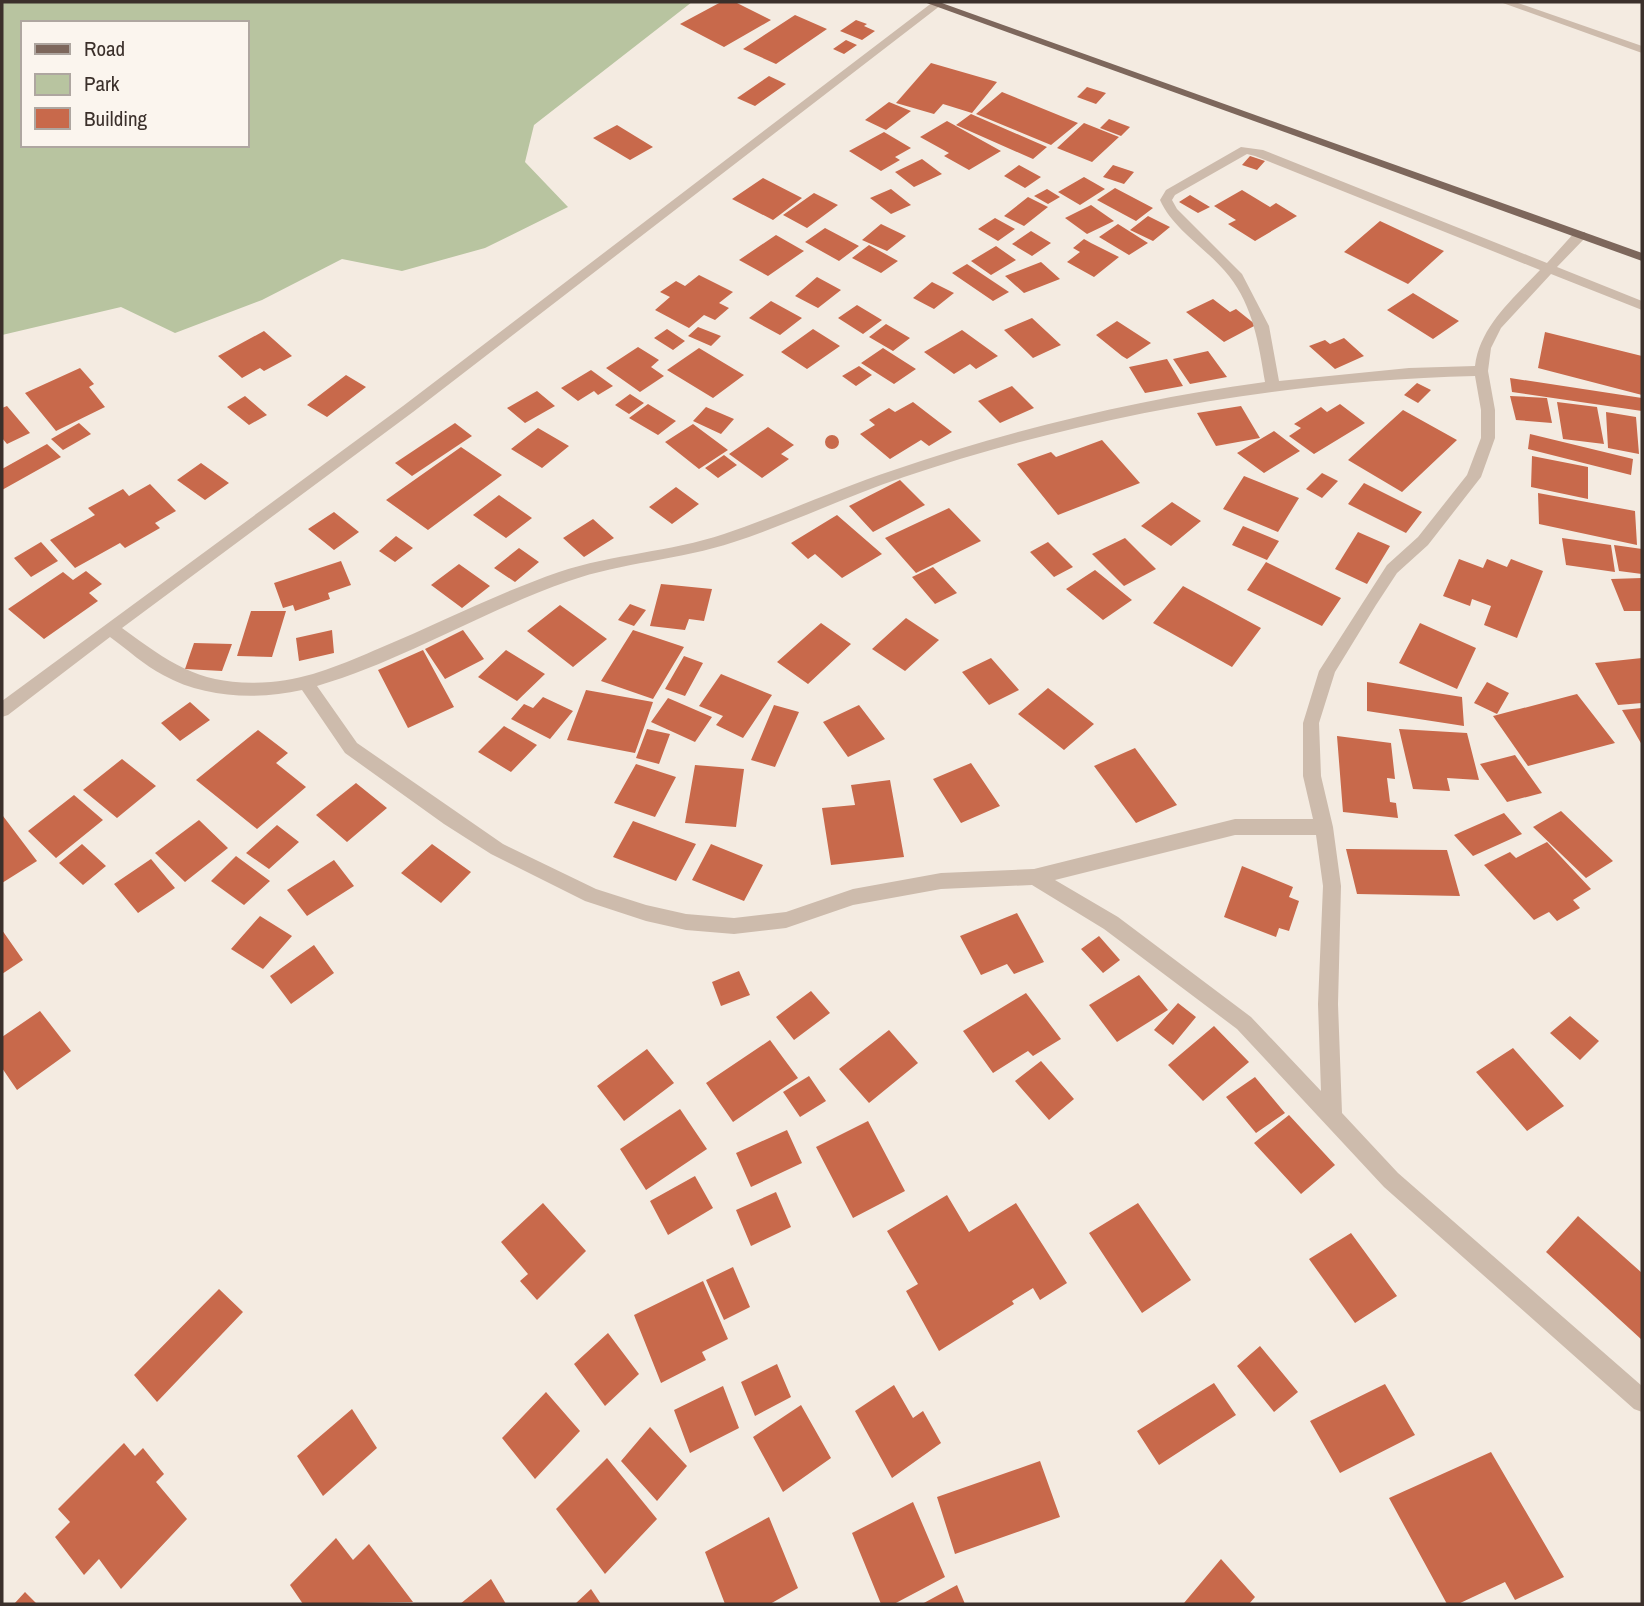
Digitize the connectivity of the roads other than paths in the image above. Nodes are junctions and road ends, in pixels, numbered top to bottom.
1 (1505, 2) edge
2 (935, 3) edge
3 (1642, 50) edge
4 (1580, 235) junction
5 (1642, 257) edge
6 (1547, 270) junction
7 (1642, 306) edge
8 (1481, 371) junction
9 (1273, 387) junction
10 (110, 628) junction
11 (306, 684) junction
12 (2, 710) edge
13 (1324, 827) junction
14 (1034, 877) junction
15 (1332, 1116) junction
16 (1642, 1401) edge

1 - 3 street
2 - 4 main road
2 - 10 street
4 - 5 main road
4 - 6 street
6 - 7 street
6 - 8 street
6 - 9 street
8 - 9 street
8 - 13 street
9 - 11 street
10 - 11 street
10 - 12 street
11 - 14 street
13 - 14 street
13 - 15 street
14 - 15 street
15 - 16 street

